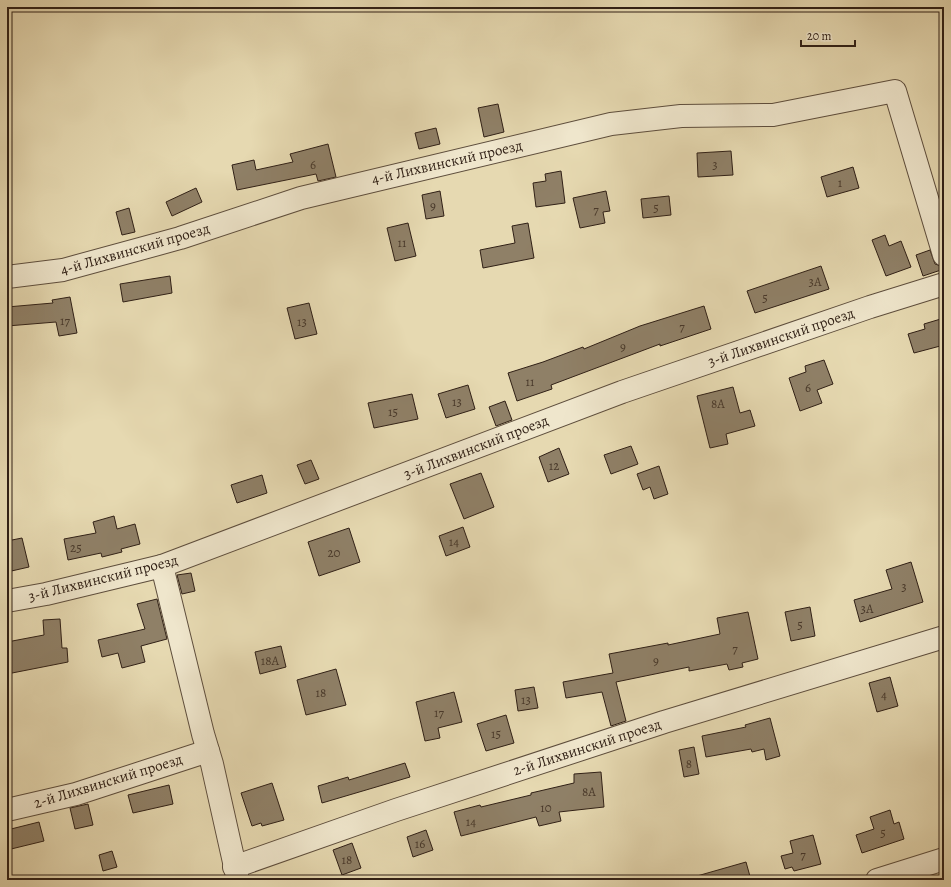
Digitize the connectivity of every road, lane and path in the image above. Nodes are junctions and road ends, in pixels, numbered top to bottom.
1 (944, 255) edge
2 (7, 277) edge
3 (944, 284) edge
4 (162, 566) junction
5 (7, 601) edge
6 (944, 638) edge
7 (208, 751) junction
8 (7, 810) edge
9 (944, 859) edge
10 (236, 874) edge
11 (877, 880) edge

1 - 2 street, 4-й Лихвинский проезд
3 - 4 street, 3-й Лихвинский проезд
4 - 5 street, 3-й Лихвинский проезд
4 - 7 street
6 - 10 street, 2-й Лихвинский проезд
7 - 8 street, 2-й Лихвинский проезд
7 - 10 street
9 - 11 street

